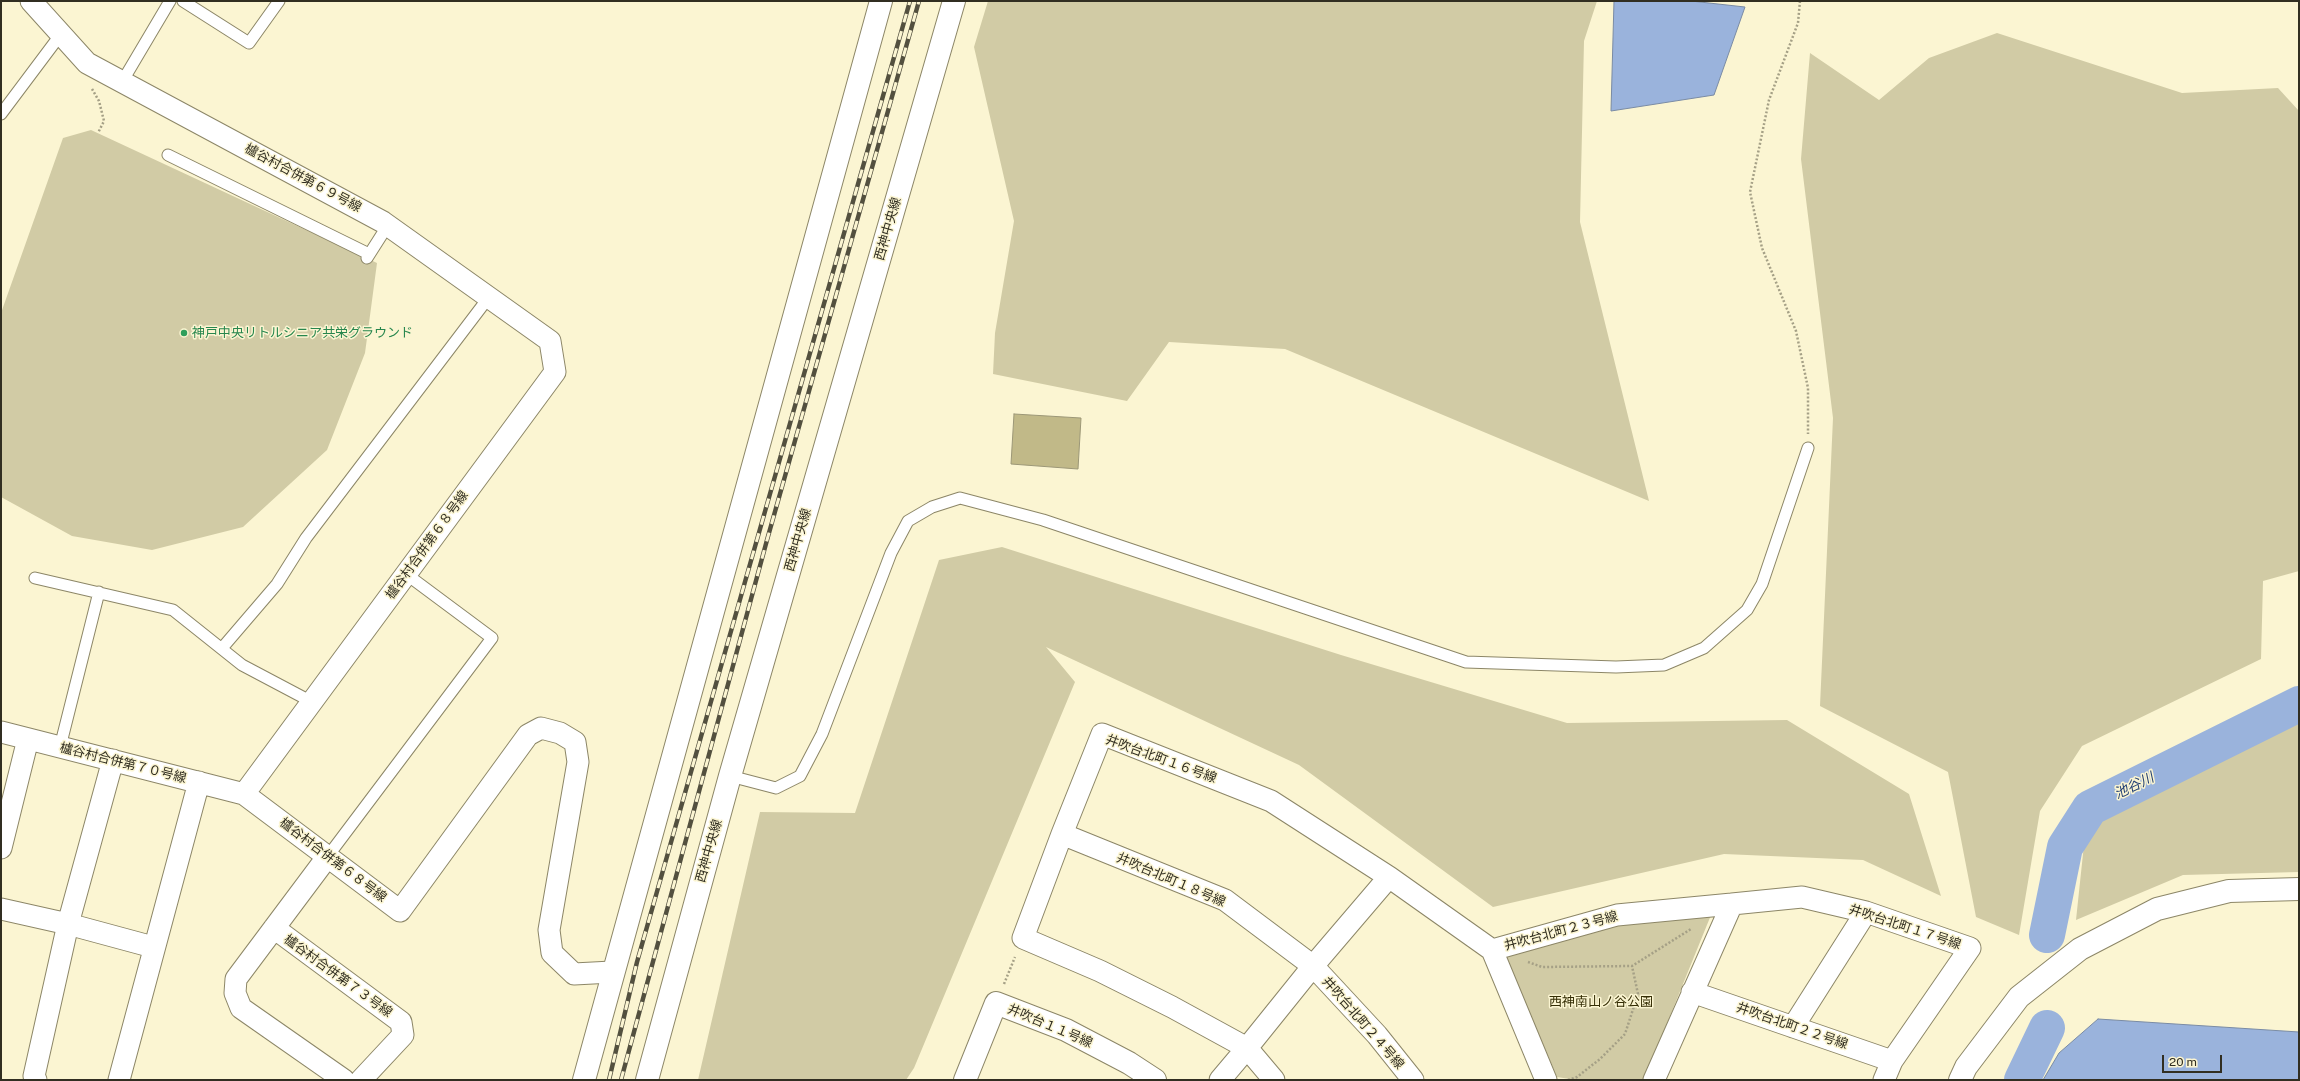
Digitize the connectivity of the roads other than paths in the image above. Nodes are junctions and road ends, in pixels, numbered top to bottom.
1 (32, 1) edge
2 (170, 1) edge
3 (183, 1) edge
4 (279, 1) edge
5 (879, 1) edge
6 (955, 1) edge
7 (61, 34) junction
8 (122, 82) junction
9 (1, 114) edge
10 (168, 156) dead end
11 (388, 225) junction
12 (489, 297) junction
13 (555, 372) joint
14 (1808, 448) road end
15 (406, 574) junction
16 (36, 578) dead end
17 (99, 592) junction
18 (223, 647) junction
19 (312, 702) junction
20 (1, 732) edge
21 (28, 739) junction
22 (60, 747) junction
23 (113, 760) junction
24 (730, 776) junction
25 (199, 782) junction
26 (244, 794) junction
27 (1062, 834) junction
28 (1, 848) edge
29 (328, 856) junction
30 (1389, 877) junction
31 (2299, 889) edge
32 (1732, 904) junction
33 (1, 909) edge
34 (1866, 912) junction
35 (68, 924) junction
36 (274, 928) junction
37 (153, 947) junction
38 (1492, 950) junction
39 (1313, 966) junction
40 (612, 972) junction
41 (1692, 992) junction
42 (1793, 1027) junction
43 (1247, 1048) junction
44 (1888, 1071) edge
45 (36, 1080) edge
46 (119, 1080) edge
47 (344, 1080) edge
48 (361, 1080) edge
49 (584, 1080) edge
50 (647, 1080) edge
51 (965, 1080) edge
52 (1155, 1080) edge
53 (1220, 1080) edge
54 (1274, 1080) edge
55 (1413, 1080) edge
56 (1546, 1080) edge
57 (1654, 1080) edge
58 (1960, 1080) edge

1 - 7 street, 櫨谷村合併第６９号線
2 - 8 lane
3 - 4 lane
5 - 40 street
6 - 24 street, 西神中央線
7 - 8 street, 櫨谷村合併第６９号線
7 - 9 lane
8 - 11 street, 櫨谷村合併第６９号線
10 - 11 lane
11 - 12 street, 櫨谷村合併第６９号線
12 - 13 street, 櫨谷村合併第６９号線
12 - 18 lane
13 - 15 street, 櫨谷村合併第６８号線
14 - 24 lane
15 - 19 street, 櫨谷村合併第６８号線
15 - 29 lane
16 - 17 lane
17 - 18 lane
17 - 22 lane
18 - 19 lane
19 - 26 street, 櫨谷村合併第６８号線
20 - 21 street, 櫨谷村合併第７０号線
21 - 22 street, 櫨谷村合併第７０号線
21 - 28 street
22 - 23 street, 櫨谷村合併第７０号線
23 - 25 street, 櫨谷村合併第７０号線
23 - 35 street
24 - 50 street, 西神中央線
25 - 26 street, 櫨谷村合併第７０号線
25 - 37 street
26 - 29 street, 櫨谷村合併第６８号線
27 - 30 street, 井吹台北町１６号線
27 - 39 street, 井吹台北町１８号線
27 - 43 street, 井吹台北町１６号線
29 - 36 street, 櫨谷村合併第７３号線
29 - 40 street, 櫨谷村合併第６８号線
30 - 38 street, 井吹台北町２３号線
30 - 39 street
31 - 58 street
32 - 34 street, 井吹台北町１７号線
32 - 38 street, 井吹台北町２３号線
32 - 41 street
33 - 35 street
34 - 42 street
34 - 44 street, 井吹台北町１７号線
35 - 37 street
35 - 45 street
36 - 47 street, 櫨谷村合併第７３号線
36 - 48 street, 櫨谷村合併第７３号線
37 - 46 street
38 - 56 street
39 - 43 street
39 - 55 street, 井吹台北町２４号線
40 - 49 street
41 - 42 street, 井吹台北町２２号線
41 - 57 street
42 - 44 street, 井吹台北町２２号線
43 - 53 street
43 - 54 street
51 - 52 street, 井吹台１１号線

